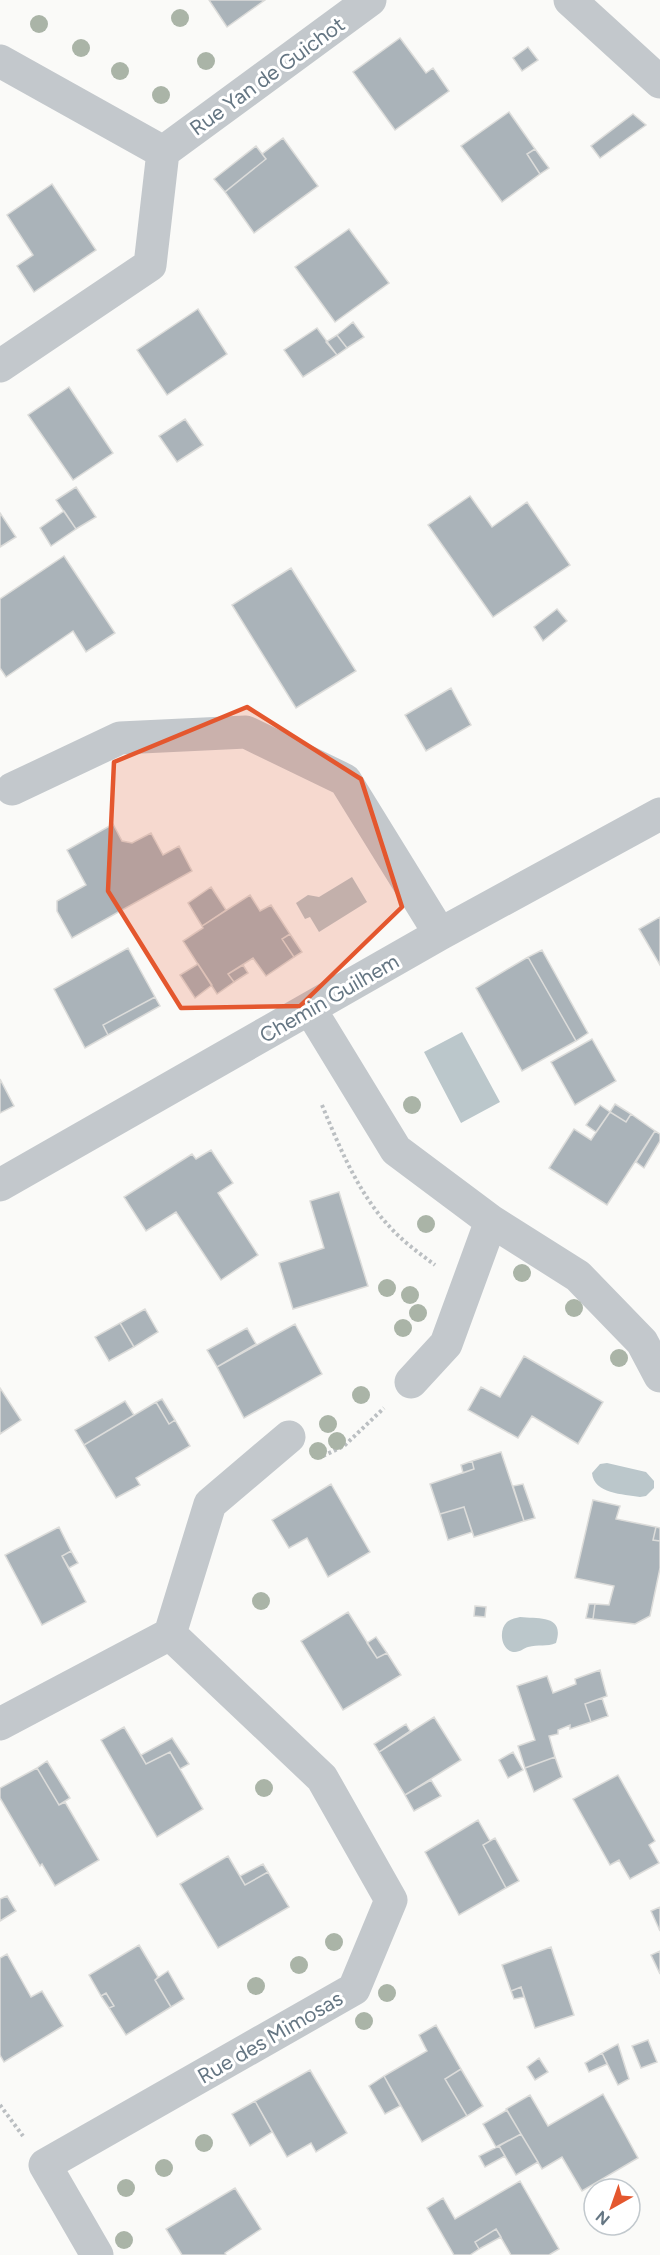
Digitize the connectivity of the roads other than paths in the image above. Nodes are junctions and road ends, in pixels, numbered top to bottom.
1 (370, 0) edge
2 (570, 0) edge
3 (0, 61) edge
4 (660, 82) edge
5 (163, 152) junction
6 (0, 366) edge
7 (12, 789) dead end
8 (660, 814) edge
9 (440, 934) junction
10 (310, 1009) junction
11 (0, 1185) edge
12 (491, 1221) junction
13 (660, 1376) edge
14 (411, 1382) road end
15 (289, 1437) road end
16 (170, 1634) junction
17 (0, 1724) edge
18 (97, 2255) edge

1 - 5 street, Rue Yan de Guichot
2 - 4 street
3 - 5 street
5 - 6 street
7 - 9 street
8 - 9 street, Chemin Guilhem
9 - 10 street, Chemin Guilhem
10 - 11 street, Chemin Guilhem
10 - 12 street
12 - 13 street
12 - 14 street
15 - 16 street
16 - 17 street
16 - 18 street, Rue des Mimosas

